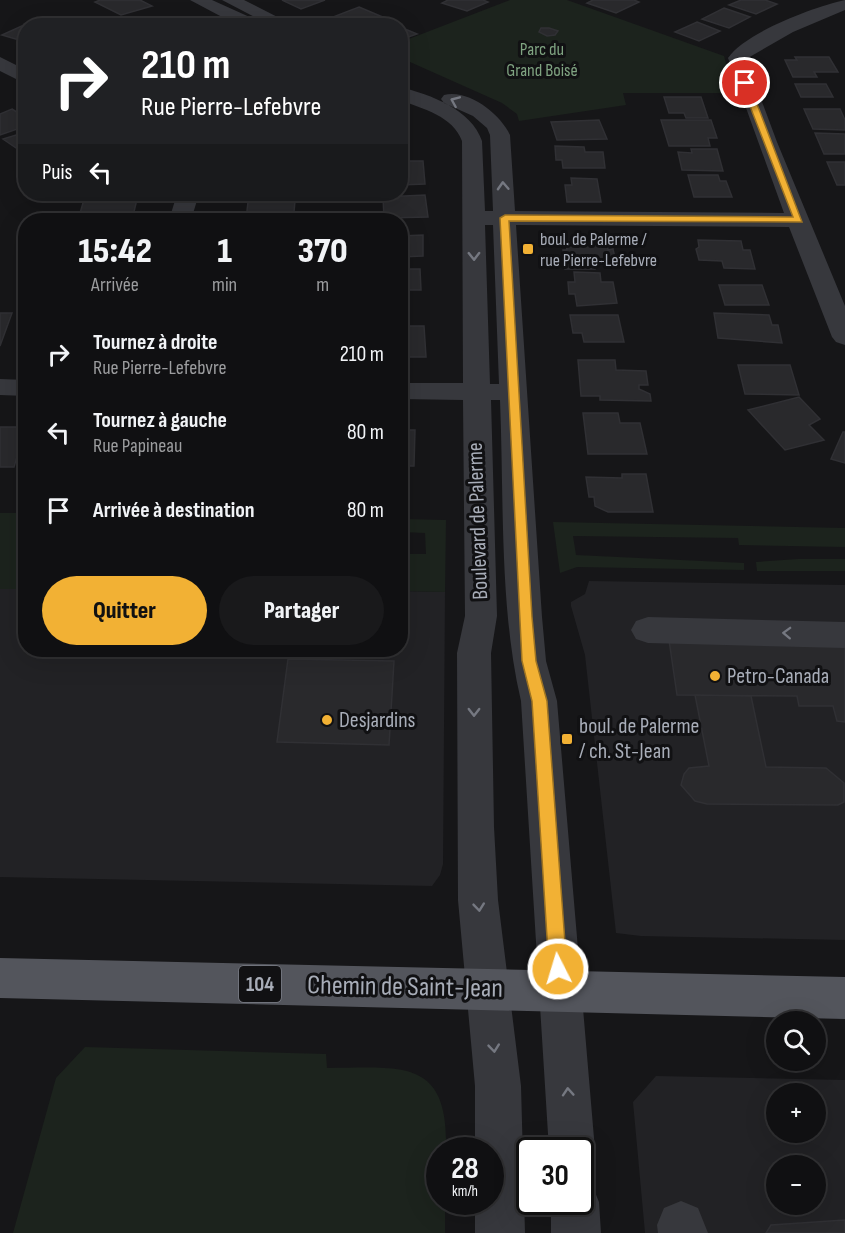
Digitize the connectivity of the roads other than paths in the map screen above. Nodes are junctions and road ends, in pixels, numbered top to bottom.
1 (230, 0) edge
2 (202, 1) edge
3 (845, 5) edge
4 (237, 18) edge
5 (269, 18) edge
6 (0, 63) edge
7 (18, 73) edge
8 (408, 80) edge
9 (408, 97) edge
10 (473, 218) junction
11 (505, 218) junction
12 (798, 220) junction
13 (845, 337) edge
14 (0, 387) edge
15 (18, 388) edge
16 (408, 391) edge
17 (475, 392) junction
18 (514, 393) junction
19 (481, 616) junction
20 (525, 617) junction
21 (648, 630) dead end
22 (845, 635) edge
23 (0, 978) edge
24 (488, 990) junction
25 (560, 990) junction
26 (845, 998) edge
27 (571, 1137) edge
28 (575, 1215) edge
29 (500, 1233) edge
30 (576, 1233) edge

1 - 5 street
2 - 4 street
3 - 12 street
6 - 7 street
11 -> 8 street, Boulevard de Palerme
9 - 10 street, Boulevard de Palerme
10 - 11 street
10 -> 17 street, Boulevard de Palerme
11 - 12 street
11 - 18 street, Boulevard de Palerme
12 - 13 street
14 - 15 street
16 - 17 street
17 - 18 street
17 - 19 street, Boulevard de Palerme
18 - 20 street, Boulevard de Palerme
19 - 20 street
19 -> 24 street, Boulevard de Palerme
20 - 25 street, Boulevard de Palerme
22 -> 21 street
23 - 24 main road, Chemin de Saint-Jean / 104
24 - 25 main road, Chemin de Saint-Jean / 104
24 -> 29 street, Boulevard de Palerme
25 - 26 main road, Chemin de Saint-Jean / 104
27 -> 25 street, Boulevard de Palerme
28 - 30 street

